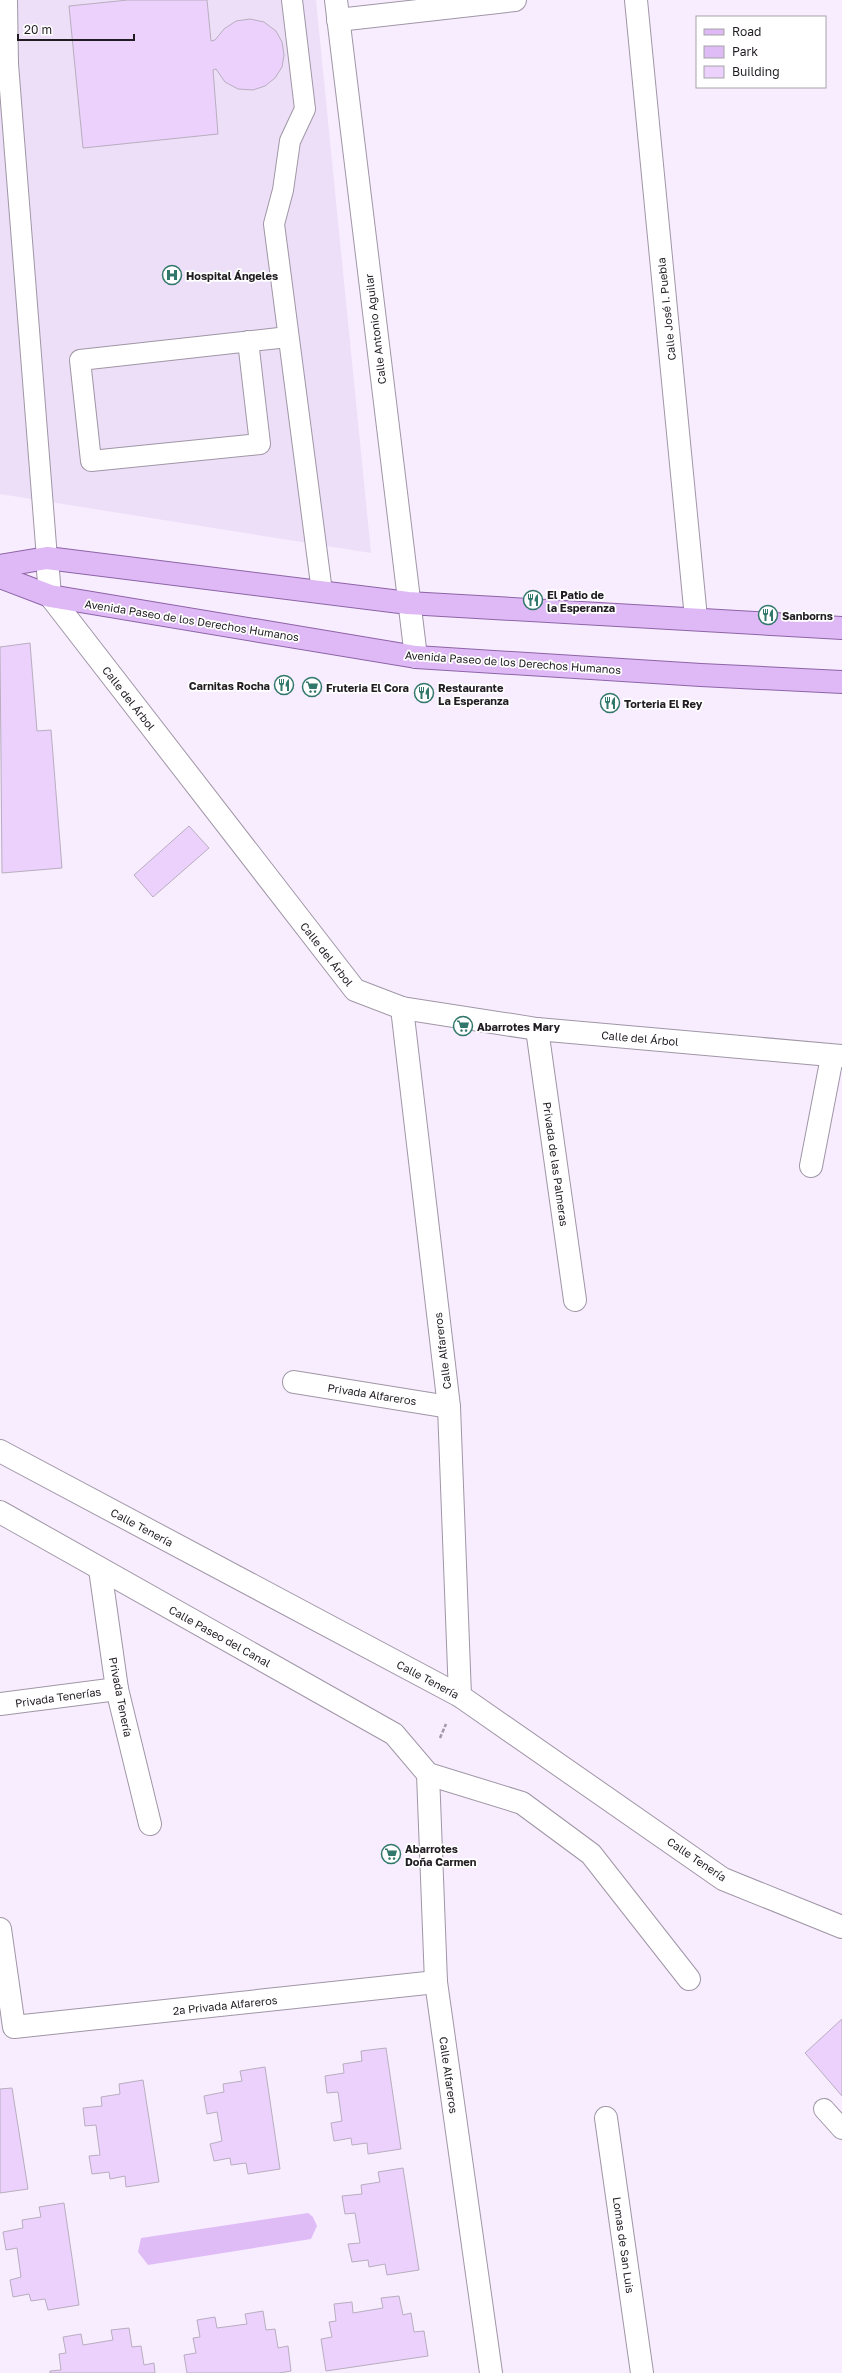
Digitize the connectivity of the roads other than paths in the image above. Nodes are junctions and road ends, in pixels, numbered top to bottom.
1 (7, 0) edge
2 (292, 0) edge
3 (515, 0) edge
4 (636, 0) edge
5 (337, 10) edge
6 (4, 65) edge
7 (288, 337) junction
8 (248, 341) junction
9 (47, 558) junction
10 (0, 566) edge
11 (0, 577) edge
12 (322, 592) junction
13 (50, 596) junction
14 (408, 603) junction
15 (696, 618) junction
16 (842, 628) edge
17 (416, 657) junction
18 (842, 682) edge
19 (402, 1008) junction
20 (537, 1029) junction
21 (837, 1057) edge
22 (811, 1166) dead end
23 (575, 1300) dead end
24 (294, 1382) dead end
25 (449, 1406) junction
26 (0, 1451) edge
27 (0, 1512) edge
28 (100, 1568) junction
29 (117, 1689) junction
30 (460, 1696) junction
31 (0, 1704) edge
32 (428, 1774) junction
33 (150, 1824) dead end
34 (842, 1927) edge
35 (0, 1929) edge
36 (689, 1979) dead end
37 (436, 1982) junction
38 (824, 2109) dead end
39 (606, 2118) dead end
40 (842, 2129) edge
41 (491, 2373) edge
42 (642, 2373) edge

1 - 6 lane
2 - 7 lane
3 - 5 street
4 - 15 street, Calle José I. Puebla
5 - 14 street, Calle Antonio Aguilar
6 - 9 lane
7 - 8 lane
7 - 12 lane
8 - 8 lane
9 - 10 main road
9 - 12 main road
9 - 13 street
11 - 13 main road, Avenida Paseo de los Derechos Humanos
12 - 14 main road
13 - 17 main road, Avenida Paseo de los Derechos Humanos
13 - 19 street, Calle del Árbol
14 - 15 main road
14 - 17 street, Calle Antonio Aguilar
15 - 16 main road
17 - 18 main road, Avenida Paseo de los Derechos Humanos
19 - 20 street, Calle del Árbol
19 - 25 street, Calle Alfareros
20 - 21 street, Calle del Árbol
20 - 23 street, Privada de las Palmeras
21 - 22 street
24 - 25 street, Privada Alfareros
25 - 30 street, Calle Alfareros
26 - 30 street, Calle Tenería
27 - 28 street, Calle Paseo del Canal
28 - 29 street, Privada Tenería
28 - 32 street, Calle Paseo del Canal
29 - 31 street, Privada Tenerías
29 - 33 street, Privada Tenería
30 - 34 street, Calle Tenería
32 - 36 street
32 - 37 street, Calle Alfareros
35 - 37 street, 2a Privada Alfareros
37 - 41 street, Calle Alfareros
38 - 40 lane
39 - 42 street, Lomas de San Luis

